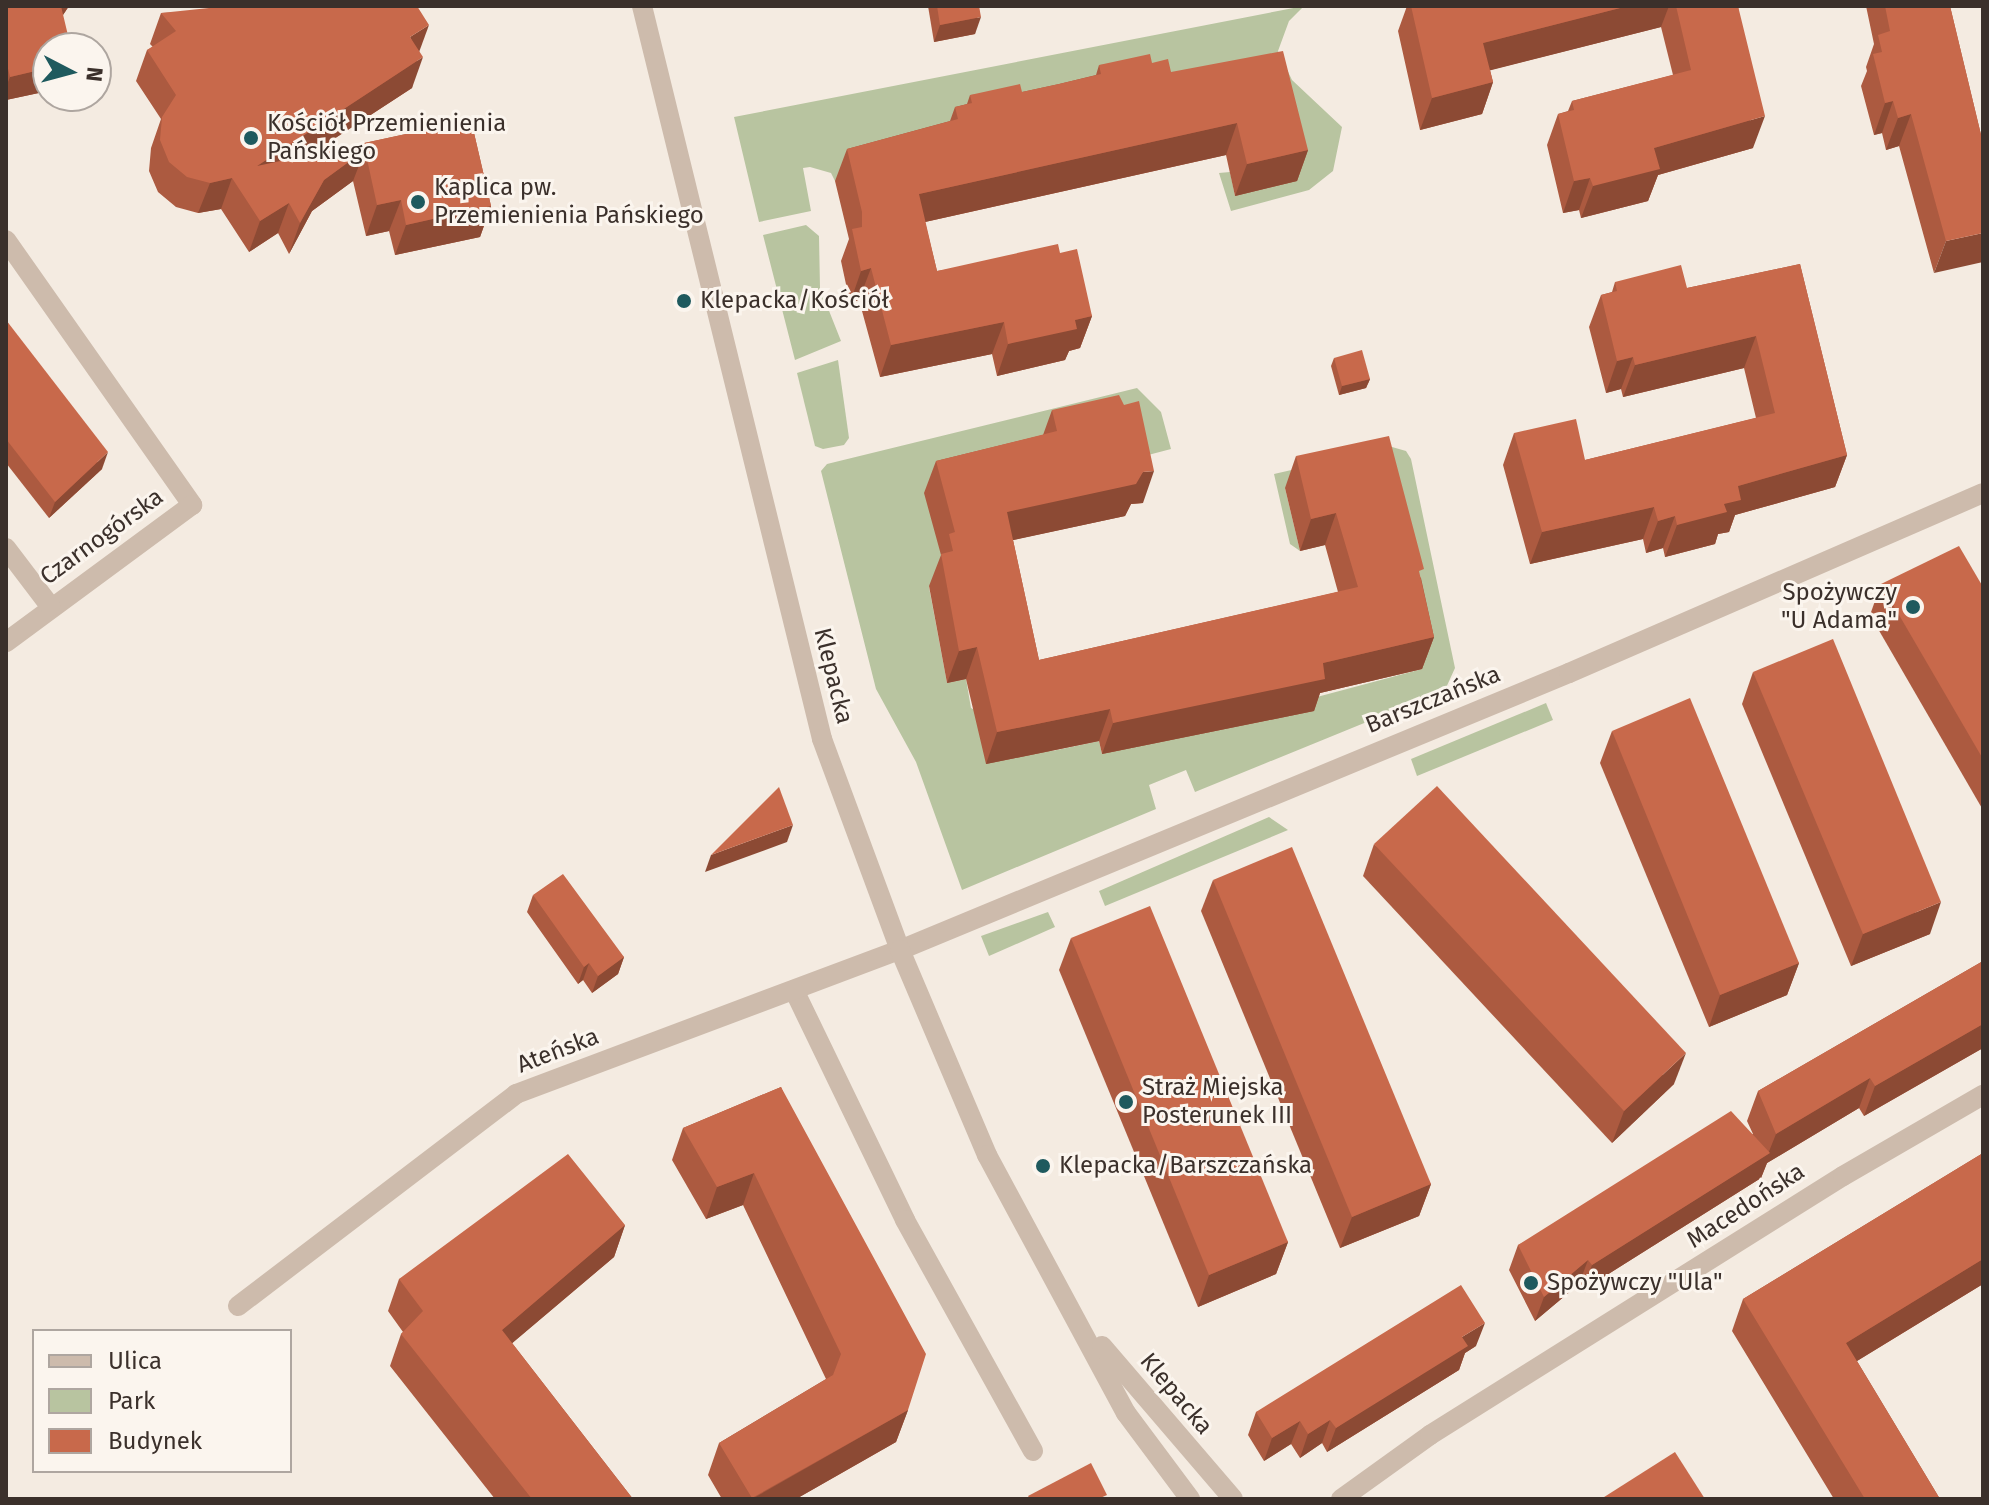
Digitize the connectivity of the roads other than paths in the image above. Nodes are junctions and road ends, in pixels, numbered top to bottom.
1 (642, 6) edge
2 (6, 240) edge
3 (1983, 493) edge
4 (6, 548) edge
5 (50, 606) junction
6 (6, 642) edge
7 (900, 950) junction
8 (794, 990) junction
9 (1983, 1095) edge
10 (238, 1306) dead end
11 (1081, 1321) junction
12 (1033, 1451) dead end
13 (1355, 1495) edge
14 (1190, 1499) edge
15 (1233, 1499) edge

1 - 7 street, Klepacka
2 - 5 street, Czarnogórska
3 - 7 street, Barszczańska
4 - 5 street
5 - 6 street, Czarnogórska
7 - 8 street, Ateńska
7 - 11 street, Klepacka
8 - 10 street, Ateńska
8 - 12 street
9 - 13 street, Macedońska
11 - 14 street, Klepacka
11 - 15 street, Klepacka

